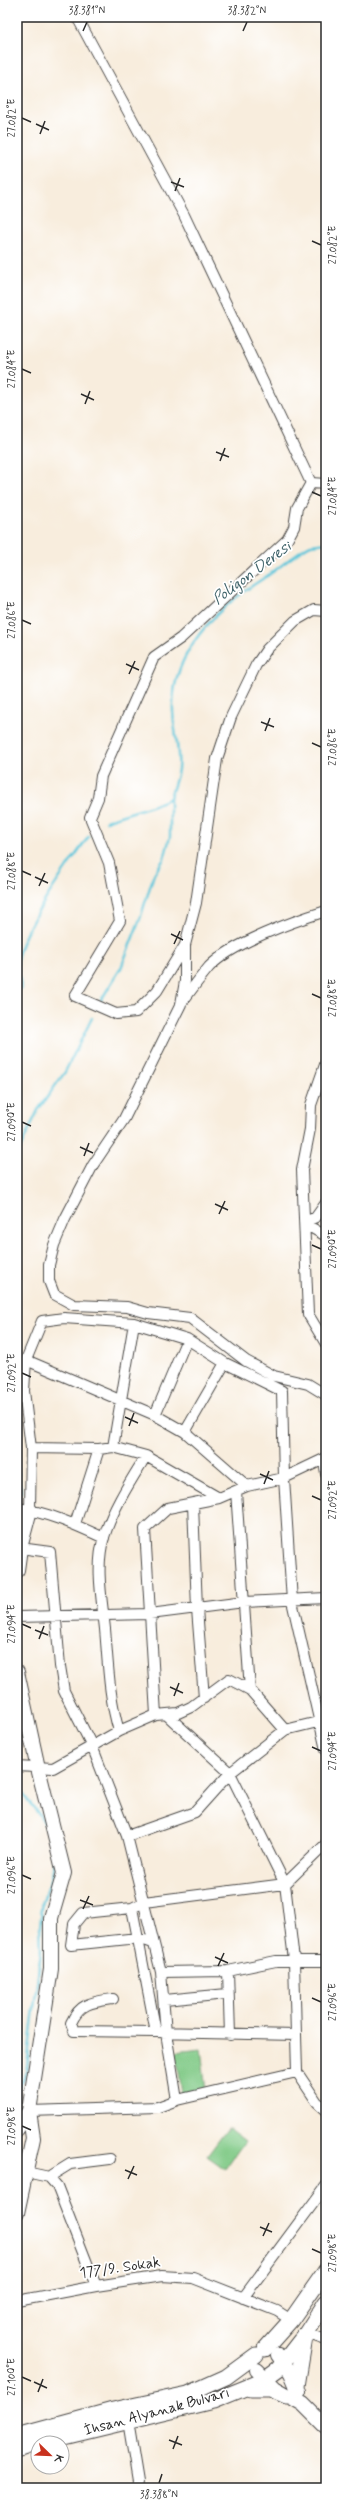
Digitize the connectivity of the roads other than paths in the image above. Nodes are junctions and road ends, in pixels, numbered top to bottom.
1 (77, 17) edge
2 (311, 484) junction
3 (326, 484) edge
4 (326, 611) edge
5 (326, 911) edge
6 (185, 945) junction
7 (169, 972) junction
8 (185, 980) junction
9 (180, 1004) junction
10 (326, 1062) edge
11 (326, 1203) edge
12 (305, 1223) junction
13 (326, 1236) edge
14 (134, 1323) junction
15 (187, 1339) junction
16 (326, 1344) edge
17 (26, 1360) junction
18 (225, 1363) junction
19 (326, 1395) edge
20 (121, 1400) junction
21 (155, 1415) junction
22 (185, 1432) junction
23 (113, 1447) junction
24 (31, 1448) junction
25 (99, 1449) junction
26 (146, 1456) junction
27 (325, 1458) edge
28 (326, 1474) edge
29 (284, 1478) junction
30 (247, 1486) junction
31 (236, 1491) junction
32 (219, 1498) junction
33 (192, 1504) junction
34 (24, 1509) edge
35 (75, 1524) junction
36 (104, 1538) junction
37 (20, 1548) junction
38 (17, 1570) edge
39 (326, 1598) edge
40 (292, 1601) junction
41 (244, 1602) junction
42 (196, 1609) junction
43 (150, 1614) junction
44 (104, 1616) junction
45 (17, 1617) edge
46 (55, 1617) junction
47 (17, 1672) edge
48 (250, 1690) junction
49 (204, 1698) junction
50 (156, 1714) junction
51 (167, 1715) junction
52 (322, 1721) edge
53 (285, 1730) junction
54 (119, 1731) junction
55 (92, 1746) junction
56 (326, 1750) edge
57 (17, 1766) edge
58 (38, 1768) junction
59 (230, 1773) junction
60 (127, 1836) junction
61 (326, 1844) edge
62 (285, 1884) junction
63 (144, 1902) junction
64 (132, 1908) junction
65 (138, 1938) junction
66 (153, 1943) junction
67 (294, 1960) junction
68 (326, 1961) edge
69 (228, 1971) junction
70 (161, 1972) junction
71 (227, 1994) junction
72 (113, 1999) dead end
73 (165, 2000) junction
74 (156, 2032) junction
75 (166, 2033) junction
76 (230, 2035) junction
77 (296, 2035) junction
78 (297, 2072) junction
79 (177, 2100) junction
80 (326, 2110) edge
81 (29, 2111) junction
82 (17, 2129) edge
83 (17, 2160) edge
84 (110, 2160) dead end
85 (21, 2175) edge
86 (49, 2177) junction
87 (326, 2186) edge
88 (17, 2213) edge
89 (326, 2270) edge
90 (96, 2286) junction
91 (243, 2298) junction
92 (17, 2301) edge
93 (326, 2302) edge
94 (291, 2320) junction
95 (306, 2333) junction
96 (326, 2340) edge
97 (269, 2364) junction
98 (292, 2390) junction
99 (239, 2391) junction
100 (128, 2421) junction
101 (326, 2427) edge
102 (70, 2435) edge
103 (17, 2436) edge
104 (30, 2446) edge
105 (17, 2450) edge
106 (137, 2488) edge

1 - 2 street
2 - 3 street
2 - 7 street
4 - 6 street
5 - 9 street
6 - 7 street
6 - 8 street
7 - 8 street
8 - 9 street
9 - 19 street
10 - 12 street
11 - 12 street
12 - 13 street
12 - 16 street
14 - 15 street
14 - 17 street
14 - 20 street
15 - 18 street
15 - 21 street
17 - 20 street
17 - 24 street
18 - 22 street
18 - 29 street
20 - 21 street
20 - 23 street
21 - 22 street
22 - 30 street
23 - 25 street
23 - 26 street
24 - 25 street
24 - 34 street
25 - 35 street
26 - 32 street
26 - 36 street
27 - 28 street
27 - 29 street
29 - 30 street
29 - 40 street
30 - 31 street
31 - 32 street
31 - 41 street
32 - 33 street
33 - 42 street
33 - 43 street
34 - 35 street
34 - 37 street
35 - 36 street
36 - 44 street
37 - 38 street
37 - 46 street
39 - 40 street
40 - 41 street
40 - 52 street
41 - 42 street
41 - 48 street
42 - 43 street
42 - 49 street
43 - 44 street
43 - 50 street
44 - 46 street
44 - 54 street
45 - 46 street
46 - 55 street
47 - 58 street
48 - 49 street
48 - 53 street
49 - 51 street
50 - 51 street
50 - 54 street
51 - 59 street
52 - 53 street
52 - 56 street
53 - 59 street
54 - 55 street
55 - 58 street
55 - 60 street
57 - 58 street
58 - 81 street
59 - 60 street
59 - 62 street
60 - 63 street
61 - 62 street
62 - 63 street
62 - 67 street
63 - 64 street
63 - 66 street
64 - 65 street
64 - 65 street
65 - 66 street
65 - 74 street
66 - 70 street
67 - 68 street
67 - 69 street
67 - 77 street
69 - 70 street
69 - 71 street
70 - 73 street
71 - 73 street
71 - 76 street
72 - 74 street
73 - 75 street
74 - 75 street
75 - 76 street
75 - 79 street
76 - 77 street
77 - 78 street
78 - 79 street
78 - 80 street
79 - 81 street
81 - 82 street
81 - 85 street
83 - 85 street
84 - 86 street
85 - 86 street
85 - 88 street
86 - 90 street
87 - 91 street
89 - 94 main road, İhsan Alyanak Bulvarı
90 - 91 street, 177/9. Sokak
90 - 92 street, 177/9. Sokak
91 - 94 street, 177/9. Sokak
93 - 95 main road, İhsan Alyanak Bulvarı
94 - 97 main road, İhsan Alyanak Bulvarı
95 - 96 street
95 - 97 main road, İhsan Alyanak Bulvarı
95 - 98 main road
97 - 98 street
97 - 98 street
97 - 99 main road, İhsan Alyanak Bulvarı
97 - 103 main road, İhsan Alyanak Bulvarı
98 - 99 main road
98 - 101 street
99 - 100 main road, İhsan Alyanak Bulvarı
100 - 102 main road, İhsan Alyanak Bulvarı
100 - 106 street
104 - 105 main road, İhsan Alyanak Bulvarı

